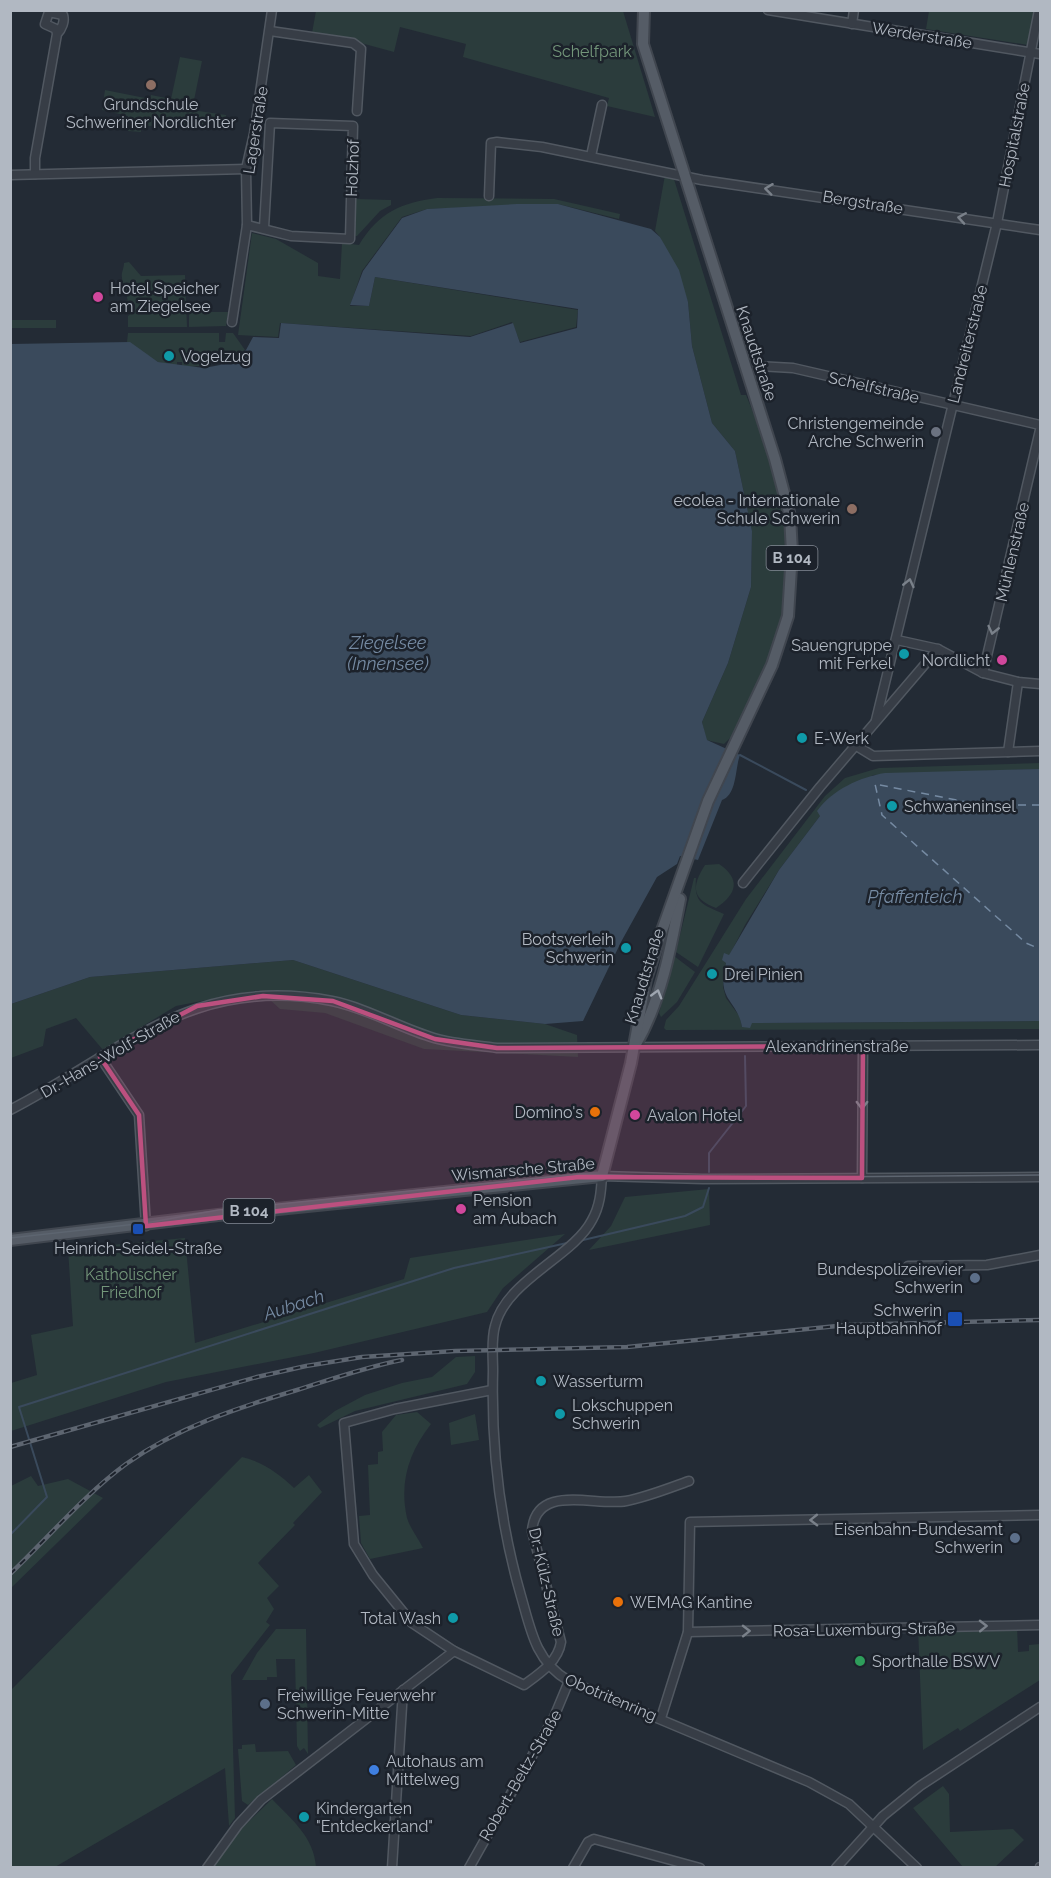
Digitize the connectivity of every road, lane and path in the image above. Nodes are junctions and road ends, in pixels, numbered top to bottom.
1 (272, 10) edge
2 (644, 10) edge
3 (768, 10) edge
4 (854, 10) edge
5 (1039, 10) edge
6 (852, 24) junction
7 (270, 31) junction
8 (57, 34) dead end
9 (1031, 52) junction
10 (1041, 54) edge
11 (602, 105) dead end
12 (357, 111) dead end
13 (591, 156) junction
14 (246, 169) junction
15 (35, 174) junction
16 (10, 175) edge
17 (686, 176) junction
18 (489, 196) dead end
19 (997, 223) junction
20 (247, 225) junction
21 (264, 228) junction
22 (1041, 231) edge
23 (232, 322) dead end
24 (743, 362) junction
25 (952, 405) junction
26 (1041, 425) edge
27 (1041, 430) edge
28 (897, 640) junction
29 (938, 649) junction
30 (983, 673) junction
31 (1018, 682) junction
32 (1041, 684) edge
33 (876, 720) junction
34 (855, 745) junction
35 (1041, 751) edge
36 (1008, 752) junction
37 (743, 883) dead end
38 (1041, 1045) edge
39 (862, 1046) junction
40 (634, 1048) junction
41 (100, 1057) junction
42 (10, 1110) edge
43 (602, 1176) junction
44 (1041, 1177) edge
45 (862, 1178) junction
46 (146, 1226) junction
47 (10, 1240) edge
48 (1041, 1256) edge
49 (908, 1266) dead end
50 (492, 1390) junction
51 (689, 1481) dead end
52 (1041, 1515) edge
53 (1041, 1625) edge
54 (688, 1632) junction
55 (454, 1651) junction
56 (549, 1664) junction
57 (569, 1681) junction
58 (403, 1690) junction
59 (1041, 1707) edge
60 (661, 1718) junction
61 (873, 1825) junction
62 (207, 1868) edge
63 (392, 1868) edge
64 (469, 1868) edge
65 (573, 1868) edge
66 (700, 1868) edge
67 (836, 1868) edge
68 (917, 1868) edge

1 - 7 street, Lagerstraße
2 - 17 main road, Knaudtstraße / B 104
3 - 6 street, Werderstraße
4 - 6 street
5 - 9 street, Hospitalstraße
6 - 9 street, Werderstraße
7 - 12 street
7 - 14 street, Lagerstraße
8 - 15 street
9 - 10 street, Werderstraße
9 - 19 street, Hospitalstraße
11 - 13 street
13 - 17 street, Bergstraße
13 - 18 street, Bergstraße
14 - 15 street
14 - 20 street, Lagerstraße
15 - 16 street
19 -> 17 street, Bergstraße
17 - 24 main road, Knaudtstraße / B 104
19 - 22 street, Bergstraße
19 - 25 street, Landreiterstraße
20 - 21 street, Holzhof
20 - 23 street, Lagerstraße
21 - 21 street, Holzhof
24 - 25 street, Schelfstraße
24 - 40 main road, Knaudtstraße / B 104
25 - 26 street, Schelfstraße
28 -> 25 street, Landreiterstraße
27 -> 30 street, Mühlenstraße
28 - 29 street
28 - 33 street, Landreiterstraße
29 - 30 street
29 - 33 street
30 - 31 street
31 - 32 street
31 - 36 street
33 - 34 street
34 - 36 street
34 - 37 street
35 - 36 street
38 - 39 street, Alexandrinenstraße
39 - 40 street, Alexandrinenstraße
39 -> 45 street
40 - 41 street, Dr.-Hans-Wolf-Straße
40 - 43 main road, B 104
41 - 42 street, Dr.-Hans-Wolf-Straße
41 - 46 street
43 - 45 street, Wismarsche Straße
43 - 46 main road, Wismarsche Straße / B 104
43 - 50 street, Obotritenring
44 - 45 street, Wismarsche Straße
46 - 47 main road, Wismarsche Straße / B 104
48 - 49 street
50 - 55 street
50 - 56 street, Obotritenring
51 - 56 street, Dr.-Külz-Straße
52 -> 54 street
54 -> 53 street, Rosa-Luxemburg-Straße
54 - 60 street
55 - 56 street
55 - 58 street
56 - 57 street, Obotritenring
57 - 60 street, Obotritenring
57 - 64 street, Robert-Beltz-Straße
58 - 62 street
58 - 63 street
59 - 61 street
60 - 61 street, Obotritenring
61 - 67 street
61 - 68 street, Obotritenring
65 - 66 street

